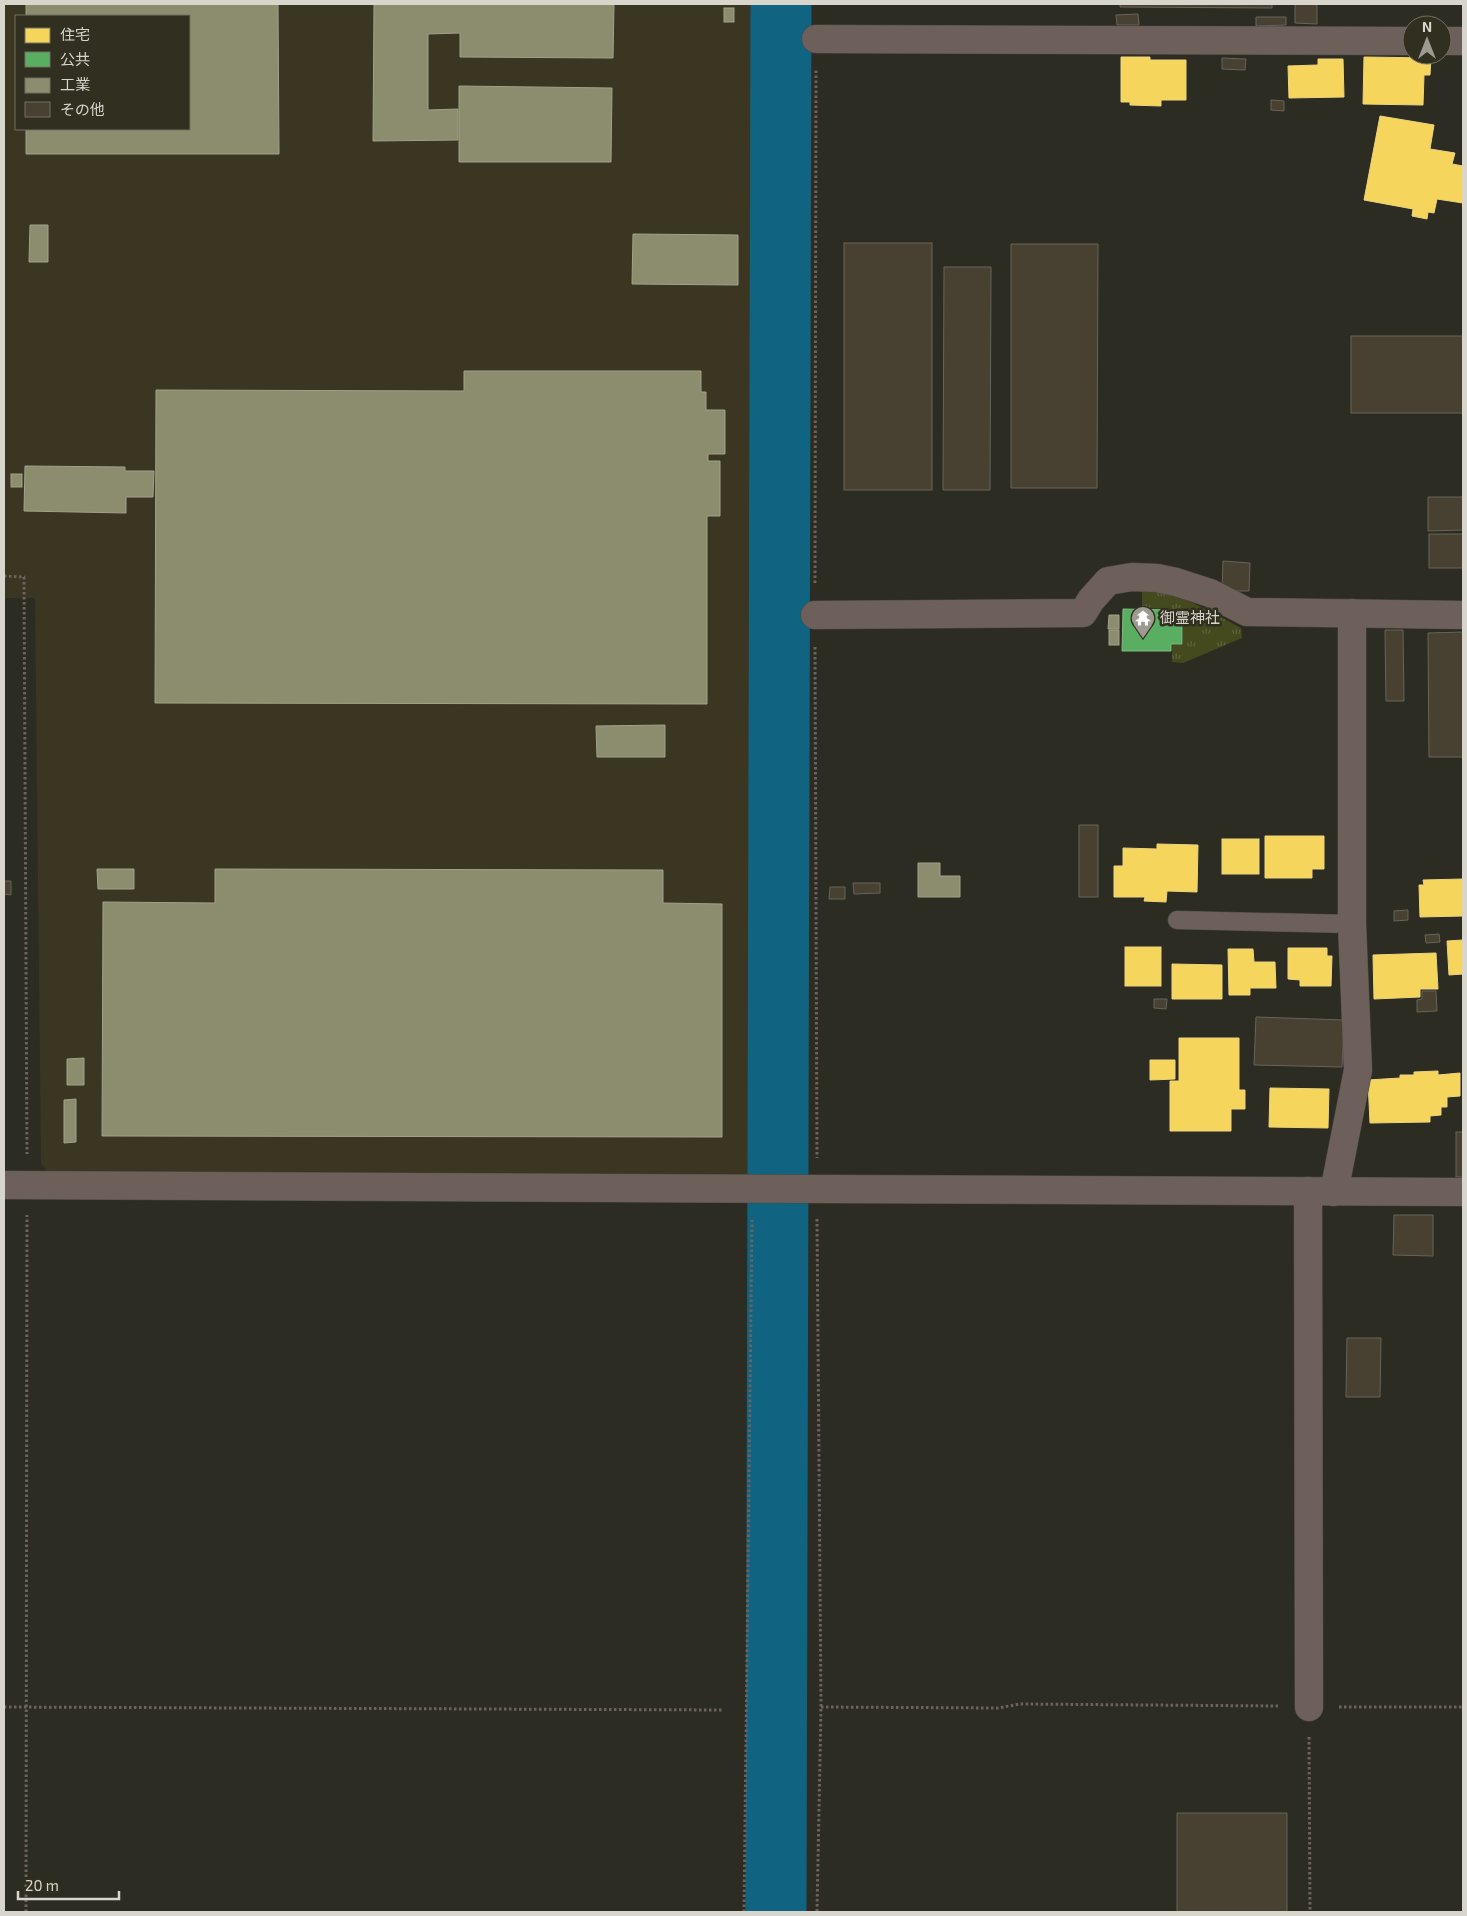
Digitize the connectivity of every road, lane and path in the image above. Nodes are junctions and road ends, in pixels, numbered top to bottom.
1 (816, 39) dead end
2 (1402, 41) edge
3 (4, 576) edge
4 (1352, 612) junction
5 (815, 615) dead end
6 (1463, 615) edge
7 (1177, 920) dead end
8 (1352, 924) junction
9 (15, 1185) edge
10 (754, 1188) junction
11 (810, 1188) junction
12 (1308, 1191) junction
13 (1334, 1192) junction
14 (1463, 1192) edge
15 (4, 1707) edge
16 (26, 1707) junction
17 (821, 1707) junction
18 (1309, 1707) junction
19 (1463, 1707) edge
20 (722, 1710) dead end
21 (26, 1912) edge
22 (744, 1912) edge
23 (817, 1912) edge
24 (1310, 1912) edge

1 - 2 street
3 - 9 path
4 - 5 street
4 - 6 street
4 - 8 street
7 - 8 lane
8 - 13 street
9 - 10 street
9 - 16 path
10 - 11 street
10 - 22 path
11 - 12 street
11 - 17 path
12 - 13 street
12 - 18 street
13 - 14 street
15 - 16 path
16 - 20 path
16 - 21 path
17 - 18 path
17 - 23 path
18 - 19 path
18 - 24 path

